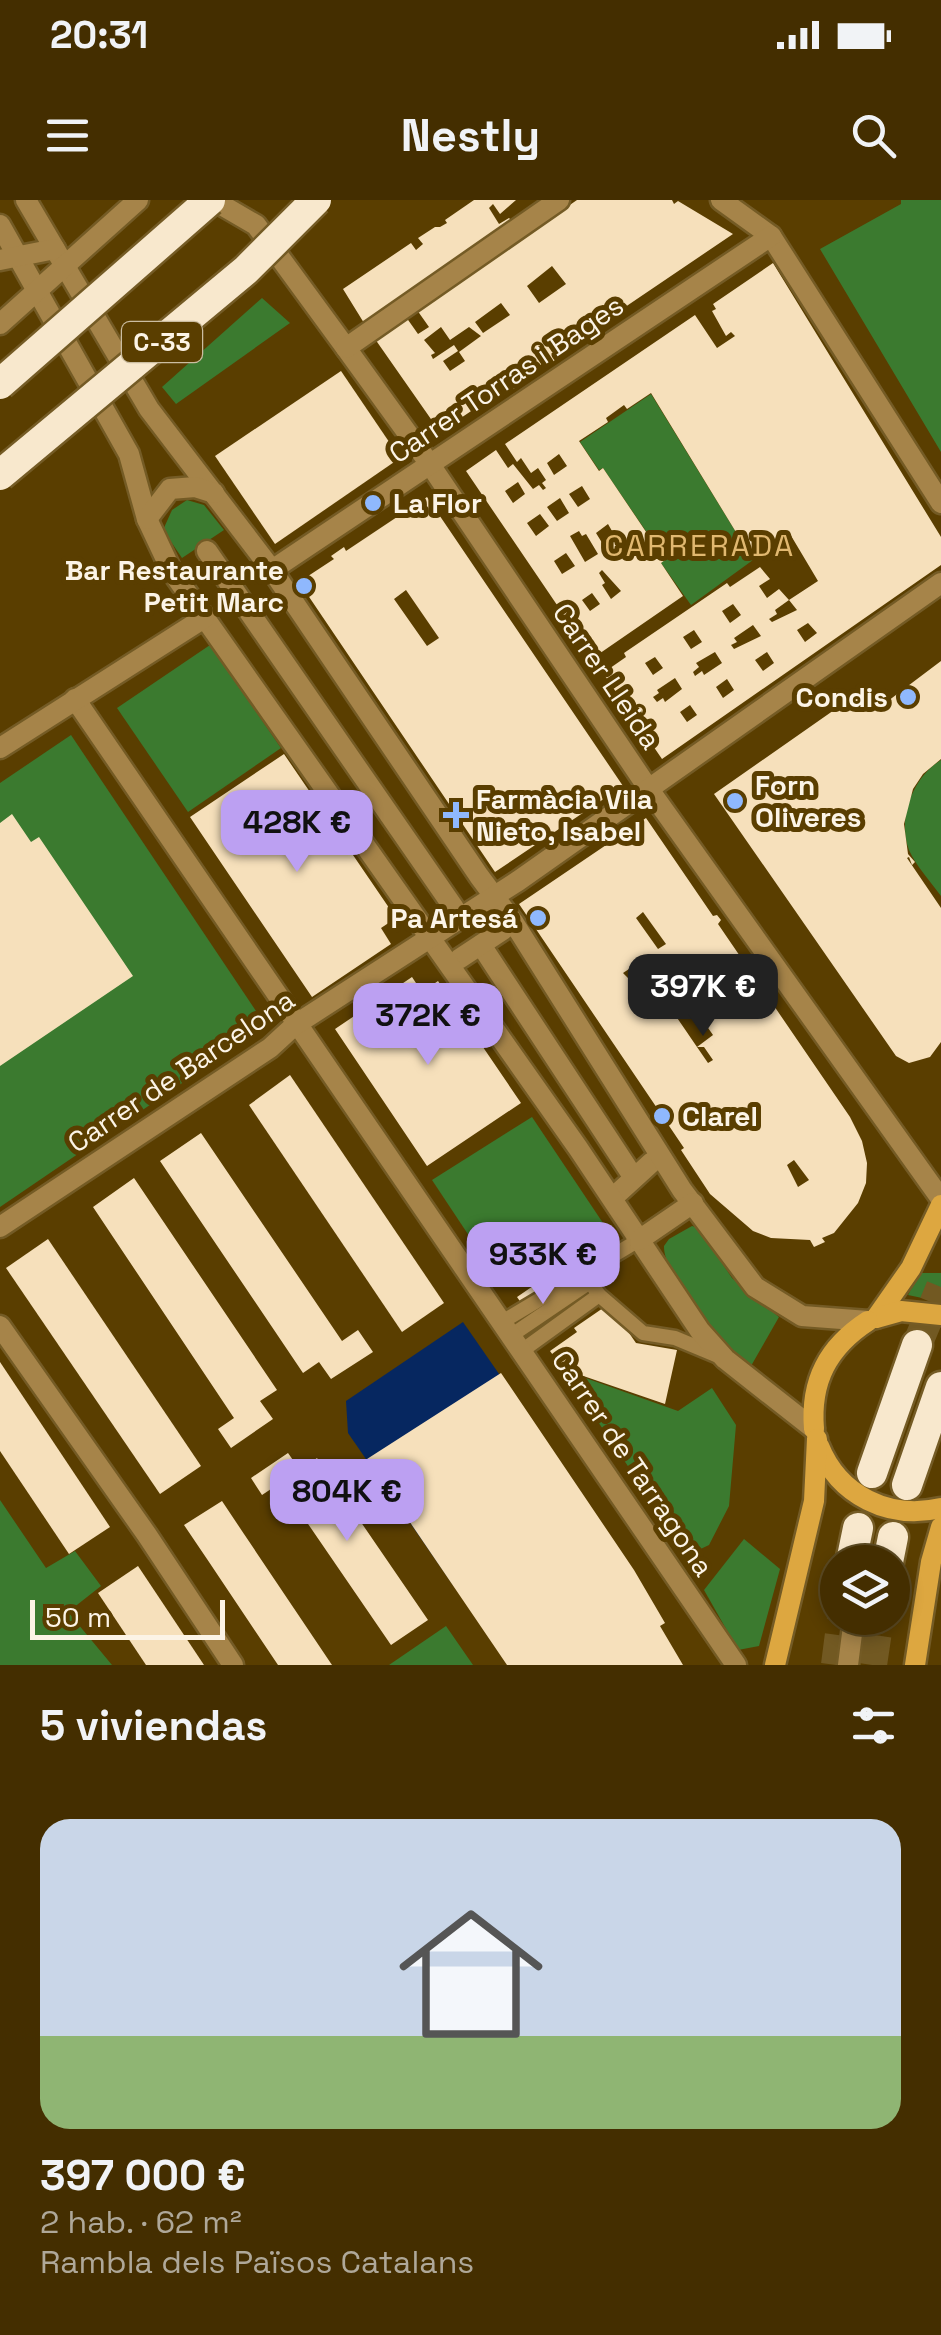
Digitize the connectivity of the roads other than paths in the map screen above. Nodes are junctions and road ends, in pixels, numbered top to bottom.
1 (26, 200) edge
2 (138, 200) edge
3 (212, 200) edge
4 (316, 200) edge
5 (559, 200) edge
6 (721, 200) edge
7 (0, 225) edge
8 (771, 236) junction
9 (9, 258) edge
10 (61, 258) junction
11 (37, 290) junction
12 (0, 324) edge
13 (346, 348) junction
14 (0, 384) edge
15 (429, 462) junction
16 (0, 475) edge
17 (214, 494) junction
18 (941, 503) edge
19 (148, 519) junction
20 (207, 551) dead end
21 (272, 570) junction
22 (941, 583) edge
23 (204, 618) junction
24 (75, 699) junction
25 (0, 748) edge
26 (648, 788) junction
27 (495, 896) junction
28 (454, 908) dead end
29 (503, 930) dead end
30 (430, 938) junction
31 (480, 945) junction
32 (458, 959) dead end
33 (296, 1025) junction
34 (652, 1162) dead end
35 (634, 1178) junction
36 (618, 1193) dead end
37 (941, 1202) edge
38 (692, 1203) junction
39 (0, 1227) edge
40 (638, 1240) junction
41 (594, 1281) junction
42 (941, 1314) edge
43 (872, 1320) junction
44 (0, 1326) edge
45 (512, 1336) junction
46 (916, 1345) tunnel mouth
47 (725, 1359) junction
48 (941, 1387) edge
49 (815, 1434) junction
50 (872, 1473) dead end
51 (907, 1486) dead end
52 (941, 1508) edge
53 (941, 1526) edge
54 (858, 1528) dead end
55 (854, 1545) edge
56 (932, 1610) edge
57 (852, 1635) edge
58 (233, 1665) edge
59 (736, 1665) edge
60 (774, 1665) edge
61 (848, 1665) edge
62 (916, 1665) edge

1 - 10 street
2 - 10 street
3 - 13 street, Carrer Lleida
3 - 14 highway, C-33, bridge
4 - 16 highway, C-33, bridge
5 - 13 street
6 - 8 street
7 - 9 street
8 - 15 street, Carrer Torras i Bages
8 - 18 street
9 - 10 street
9 - 11 street
10 - 11 street
10 - 17 street
11 - 12 street
11 - 19 street
13 - 15 street, Carrer Lleida
15 - 21 street, Carrer Torras i Bages
15 - 26 street, Carrer Lleida
17 - 19 street
17 - 21 street
19 - 23 street
20 - 28 street
21 - 27 street
22 - 26 street, Carrer de Barcelona
23 - 24 street
23 - 30 street
24 - 25 street
24 - 33 street, Carrer de Tarragona
26 - 27 street, Carrer de Barcelona
26 - 37 street, Carrer Lleida
27 - 30 street, Carrer de Barcelona
27 - 38 street
29 - 31 street
30 - 33 street, Carrer de Barcelona
30 - 40 street
31 - 32 street
31 - 35 street
33 - 39 street, Carrer de Barcelona
33 - 45 street, Carrer de Tarragona
34 - 35 street
35 - 36 street
37 - 43 main road
38 - 40 street
38 - 43 street
40 - 41 lane
40 - 47 street
41 - 45 lane
41 - 45 lane
41 - 47 lane
42 - 43 main road
43 - 49 main road
44 - 58 street
45 - 59 street, Carrer de Tarragona
46 - 50 highway
47 - 49 street
48 - 51 highway
49 - 52 main road
49 - 60 main road
53 - 56 main road
54 - 55 highway
56 - 62 main road
57 - 61 street

